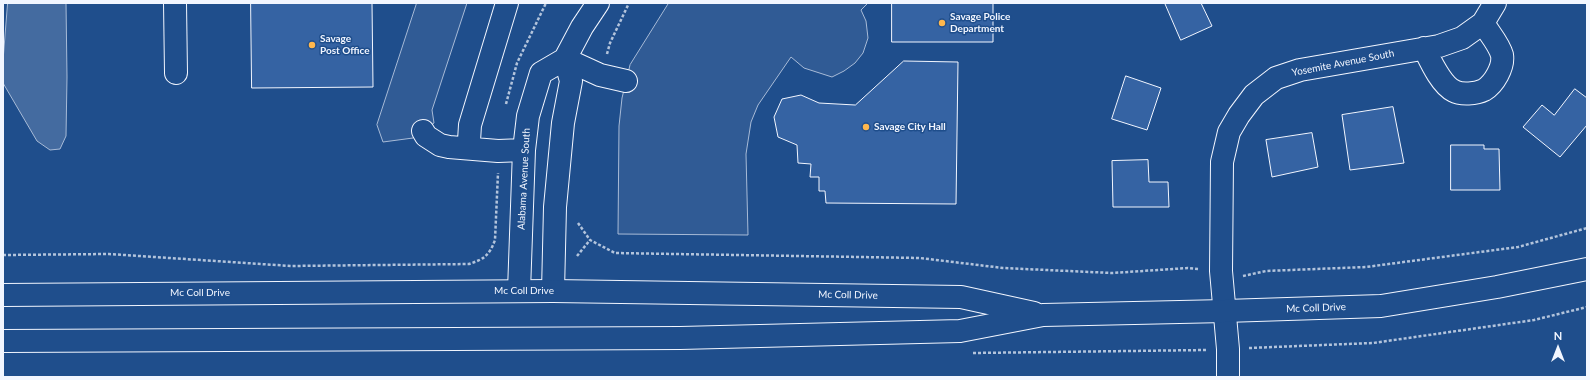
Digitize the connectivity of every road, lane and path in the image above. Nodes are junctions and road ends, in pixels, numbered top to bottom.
1 (176, 3) edge
2 (506, 3) edge
3 (546, 3) edge
4 (598, 3) edge
5 (629, 3) edge
6 (1495, 3) edge
7 (1483, 23) junction
8 (1424, 48) junction
9 (565, 59) junction
10 (176, 73) dead end
11 (600, 75) junction
12 (626, 81) dead end
13 (506, 109) dead end
14 (423, 131) dead end
15 (473, 150) junction
16 (524, 150) junction
17 (498, 151) junction
18 (577, 216) dead end
19 (1587, 228) edge
20 (3, 255) edge
21 (1587, 269) edge
22 (1221, 271) junction
23 (519, 291) junction
24 (553, 291) junction
25 (3, 294) edge
26 (1225, 311) junction
27 (1043, 315) junction
28 (3, 342) edge
29 (1228, 377) edge

1 - 10 main road
2 - 15 main road
3 - 13 path
4 - 9 main road
5 - 11 path
6 - 7 main road, Yosemite Avenue South
7 - 8 main road, Yosemite Avenue South
7 - 8 main road
8 - 22 main road, Yosemite Avenue South
9 - 11 main road
9 - 16 main road, Alabama Avenue South
9 - 24 main road
11 - 12 main road
14 - 15 main road
15 - 17 main road
16 - 17 main road
16 - 23 main road, Alabama Avenue South
17 - 20 path
18 - 22 path
19 - 22 path
21 - 26 main road, Mc Coll Drive
22 - 26 main road, Yosemite Avenue South
23 - 24 main road, Mc Coll Drive
23 - 25 main road, Mc Coll Drive
24 - 27 main road, Mc Coll Drive
26 - 27 main road, Mc Coll Drive
26 - 29 main road, Yosemite Avenue South
27 - 28 main road, Mc Coll Drive

